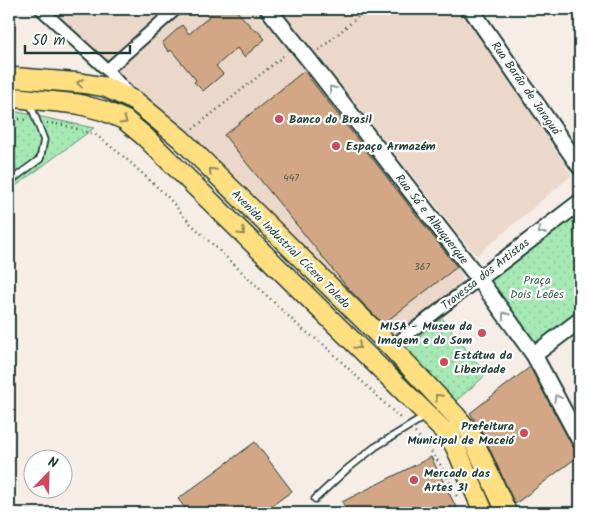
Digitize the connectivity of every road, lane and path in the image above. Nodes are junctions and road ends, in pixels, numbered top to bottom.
1 (41, 9) edge
2 (176, 9) edge
3 (268, 9) edge
4 (367, 9) edge
5 (471, 9) edge
6 (297, 45) junction
7 (309, 60) junction
8 (107, 70) junction
9 (9, 77) edge
10 (9, 97) edge
11 (29, 99) junction
12 (135, 101) junction
13 (9, 118) edge
14 (37, 122) junction
15 (180, 139) junction
16 (580, 167) edge
17 (9, 182) edge
18 (580, 202) edge
19 (478, 279) junction
20 (580, 320) edge
21 (391, 348) junction
22 (534, 355) junction
23 (428, 414) junction
24 (409, 427) junction
25 (580, 441) edge
26 (314, 499) dead end
27 (462, 505) dead end
28 (484, 513) edge
29 (507, 513) edge

1 - 8 street
2 - 8 street
3 - 6 street, Rua Sá e Albuquerque
4 - 7 path
5 - 16 street, Rua Barão de Jaraguá
6 - 7 street, Rua Sá e Albuquerque
6 - 15 path
19 -> 7 street, Rua Sá e Albuquerque
8 - 12 street
12 -> 9 main road, Avenida Industrial Cícero Toledo
10 - 11 main road, Avenida Industrial Cícero Toledo
11 - 14 lane
11 -> 23 main road, Avenida Industrial Cícero Toledo
12 - 15 main road, Avenida Industrial Cícero Toledo
13 - 14 path
14 - 17 lane
14 - 24 path
21 -> 15 main road, Avenida Industrial Cícero Toledo
18 -> 19 street, Travessa dos Artistas
19 - 21 street, Travessa dos Artistas
22 -> 19 street, Rua Sá e Albuquerque
20 - 22 street
29 -> 21 main road, Avenida Industrial Cícero Toledo
25 -> 22 street, Rua Sá e Albuquerque
23 - 24 lane
23 - 28 main road, Avenida Industrial Cícero Toledo
24 - 26 lane
24 - 27 path

